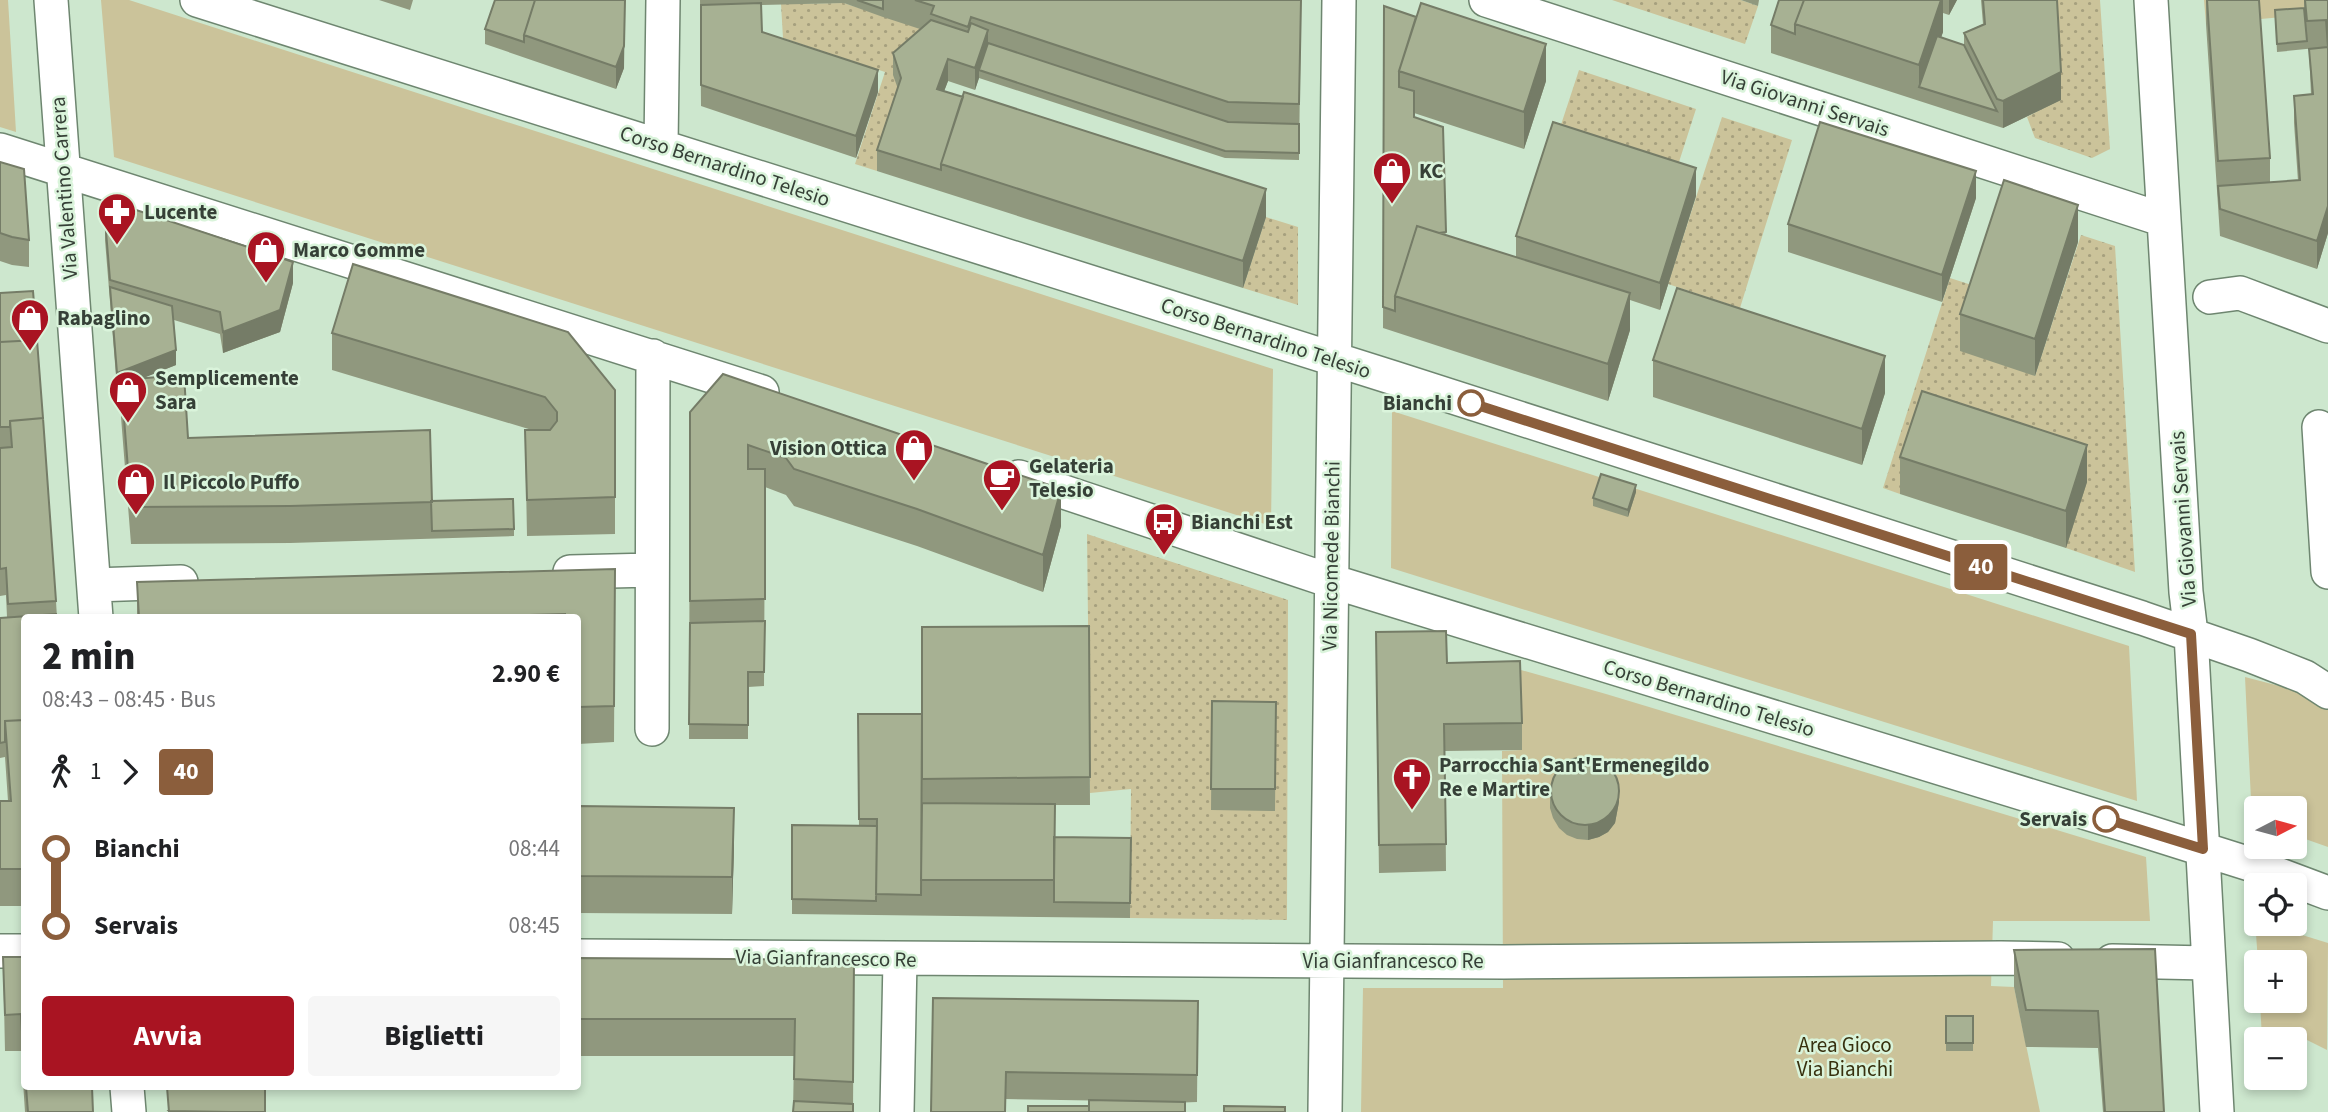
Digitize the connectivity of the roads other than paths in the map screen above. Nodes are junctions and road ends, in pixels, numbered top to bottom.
1 (51, 0) edge
2 (197, 0) edge
3 (663, 0) edge
4 (1339, 0) edge
5 (1486, 0) edge
6 (2151, 0) edge
7 (661, 145) junction
8 (0, 150) edge
9 (62, 170) junction
10 (2164, 220) junction
11 (2210, 296) dead end
12 (2328, 326) edge
13 (653, 356) junction
14 (1335, 360) junction
15 (785, 399) edge
16 (2319, 427) dead end
17 (996, 469) edge
18 (652, 570) junction
19 (2328, 572) edge
20 (543, 573) edge
21 (1331, 581) junction
22 (215, 582) edge
23 (94, 585) junction
24 (96, 614) edge
25 (2191, 634) junction
26 (2328, 692) edge
27 (652, 729) dead end
28 (2203, 849) junction
29 (2328, 892) edge
30 (0, 951) edge
31 (21, 951) edge
32 (581, 956) edge
33 (900, 959) junction
34 (1327, 960) junction
35 (2208, 964) junction
36 (127, 1090) edge
37 (129, 1112) edge
38 (897, 1112) edge
39 (1325, 1112) edge
40 (2217, 1112) edge

1 - 9 street, Via Valentino Carrera
2 - 7 street, Corso Bernardino Telesio
3 - 7 street
4 - 14 street, Via Nicomede Bianchi
5 - 10 street, Via Giovanni Servais
6 - 10 street, Via Giovanni Servais
7 - 14 street, Corso Bernardino Telesio
8 - 9 street
9 - 13 street
9 - 23 street, Via Valentino Carrera
10 - 25 street, Via Giovanni Servais
11 - 12 street
13 - 15 street
13 - 18 street
14 - 21 street, Via Nicomede Bianchi
14 - 25 street, Corso Bernardino Telesio
16 - 19 street
17 - 21 street, Corso Bernardino Telesio
18 - 20 street
18 - 27 street
21 - 28 street, Corso Bernardino Telesio
21 - 34 street, Via Nicomede Bianchi
22 - 23 street
23 - 24 street, Via Valentino Carrera
25 - 26 street, Corso Bernardino Telesio
25 - 28 street, Via Giovanni Servais
28 - 29 street, Corso Bernardino Telesio
28 - 35 street, Via Giovanni Servais
30 - 31 street
32 - 33 street, Via Gianfrancesco Re
33 - 34 street, Via Gianfrancesco Re
33 - 38 street
34 - 35 street, Via Gianfrancesco Re
34 - 39 street, Via Nicomede Bianchi
35 - 40 street, Via Giovanni Servais
36 - 37 street

